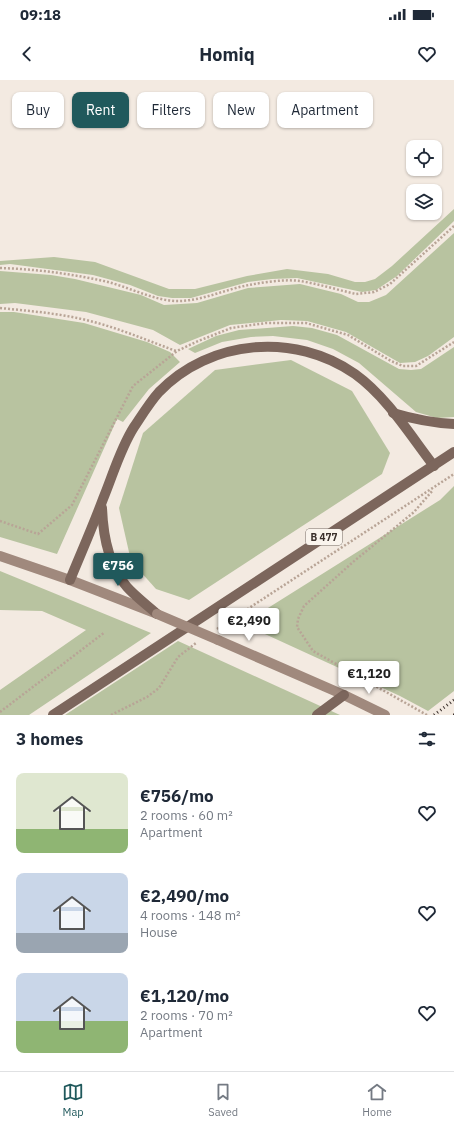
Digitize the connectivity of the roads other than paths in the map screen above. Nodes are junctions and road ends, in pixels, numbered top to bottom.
1 (393, 413) junction
2 (454, 424) edge
3 (454, 452) edge
4 (434, 466) junction
5 (101, 504) junction
6 (0, 556) edge
7 (70, 580) junction
8 (157, 614) junction
9 (344, 695) junction
10 (53, 715) edge
11 (317, 715) edge
12 (384, 715) edge

1 - 2 main road
1 - 4 main road
1 - 5 main road
3 - 4 main road, B 477
4 - 10 main road, B 477
5 - 7 main road
5 - 8 main road
6 - 7 main road
7 - 8 main road
8 - 9 main road, bridge
9 - 11 main road
9 - 12 main road

